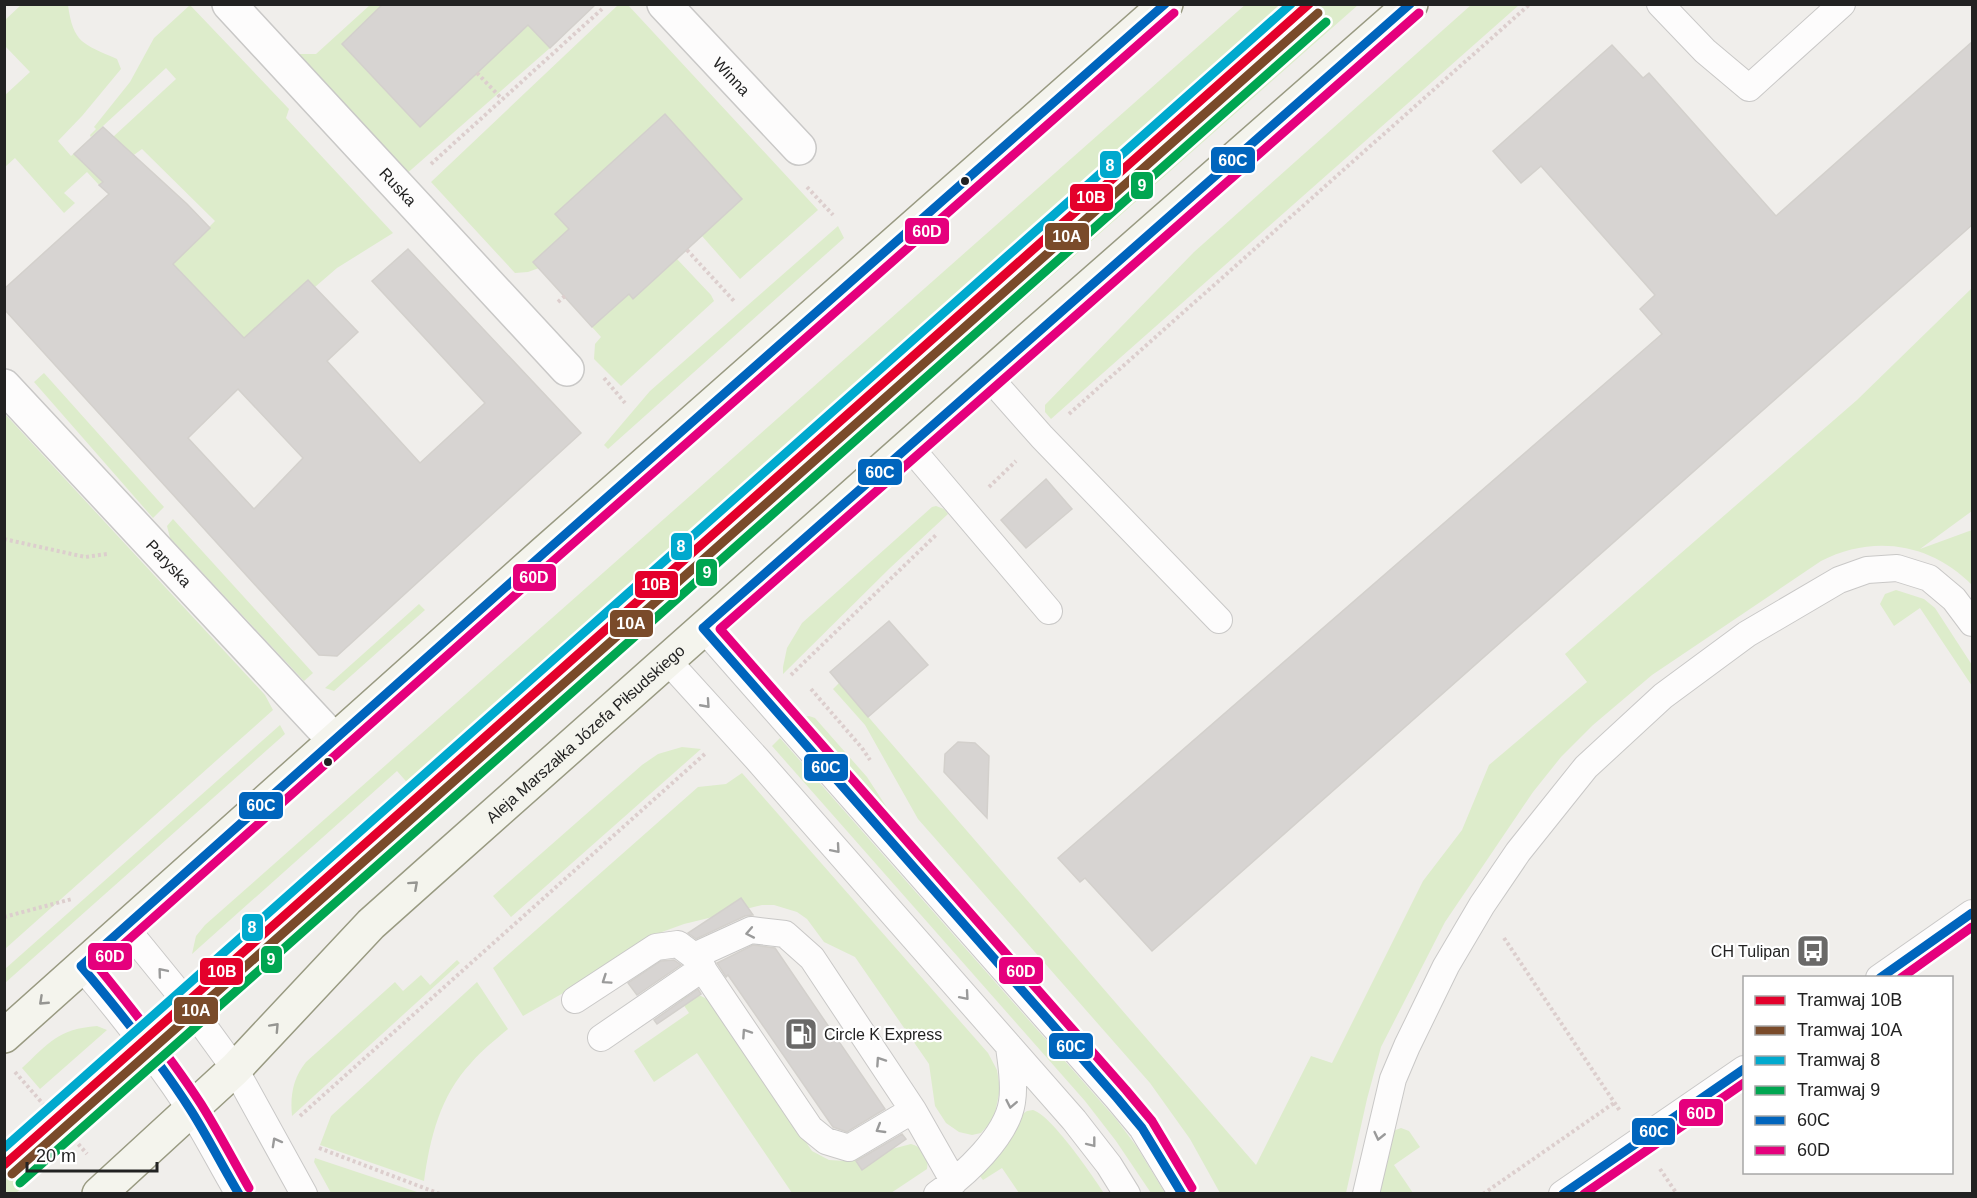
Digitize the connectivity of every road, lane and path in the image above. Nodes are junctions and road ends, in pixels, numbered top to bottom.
1 (229, 4) edge
2 (664, 4) edge
3 (1166, 4) edge
4 (1411, 4) edge
5 (1530, 4) edge
6 (1660, 4) edge
7 (1842, 4) edge
8 (602, 9) dead end
9 (477, 73) dead end
10 (502, 99) junction
11 (799, 148) dead end
12 (442, 154) dead end
13 (804, 184) dead end
14 (833, 215) dead end
15 (687, 250) dead end
16 (735, 301) dead end
17 (567, 369) dead end
18 (988, 376) junction
19 (4, 386) edge
20 (1042, 438) junction
21 (909, 446) junction
22 (963, 510) junction
23 (146, 537) junction
24 (4, 539) edge
25 (1049, 611) dead end
26 (1219, 620) dead end
27 (1972, 623) edge
28 (703, 628) junction
29 (667, 660) junction
30 (789, 676) dead end
31 (334, 740) junction
32 (711, 748) dead end
33 (72, 899) dead end
34 (1482, 905) junction
35 (1972, 913) edge
36 (4, 917) edge
37 (125, 927) junction
38 (698, 962) junction
39 (81, 966) junction
40 (1882, 976) edge
41 (575, 1000) dead end
42 (601, 1038) dead end
43 (1009, 1046) junction
44 (7, 1051) edge
45 (235, 1069) junction
46 (1743, 1070) edge
47 (1614, 1103) junction
48 (913, 1110) junction
49 (191, 1111) junction
50 (295, 1121) dead end
51 (1640, 1140) junction
52 (312, 1145) dead end
53 (105, 1188) edge
54 (946, 1188) edge
55 (239, 1194) edge
56 (304, 1194) edge
57 (440, 1194) edge
58 (1127, 1194) edge
59 (1182, 1194) edge
60 (1366, 1194) edge
61 (1483, 1194) edge
62 (1562, 1194) edge
63 (1677, 1194) edge

1 - 17 street, Ruska
2 - 11 street, Winna
3 - 31 main road
4 - 18 main road, Aleja Marszałka Józefa Piłsudskiego
5 - 20 path
6 - 7 lane
8 - 10 path
9 - 10 path
10 - 12 path
13 - 14 path
15 - 16 path
18 - 20 lane
18 - 21 main road, Aleja Marszałka Józefa Piłsudskiego
19 - 23 street, Paryska
20 - 22 path
20 - 26 lane
21 - 22 lane
21 - 28 main road, Aleja Marszałka Józefa Piłsudskiego
22 - 25 lane
22 - 30 path
23 - 24 path
23 - 31 street, Paryska
27 - 34 lane
28 - 29 main road, Aleja Marszałka Józefa Piłsudskiego
28 - 59 lane
29 -> 43 lane
45 -> 29 main road, Aleja Marszałka Józefa Piłsudskiego
31 - 37 main road
32 - 50 path
33 - 36 path
34 - 47 path
34 -> 60 lane
35 - 40 lane
37 - 39 main road
45 -> 37 lane
38 -> 41 lane
38 - 42 lane
48 -> 38 lane
48 -> 38 lane
39 -> 44 main road
39 - 49 lane
43 -> 54 lane
43 -> 58 lane
44 - 53 path
45 - 49 main road, Aleja Marszałka Józefa Piłsudskiego
56 -> 45 lane
46 - 51 lane
47 - 51 path
47 - 61 path
48 - 54 lane
49 - 53 main road, Aleja Marszałka Józefa Piłsudskiego
49 - 55 lane
51 - 62 lane
51 - 63 path
52 - 57 path

